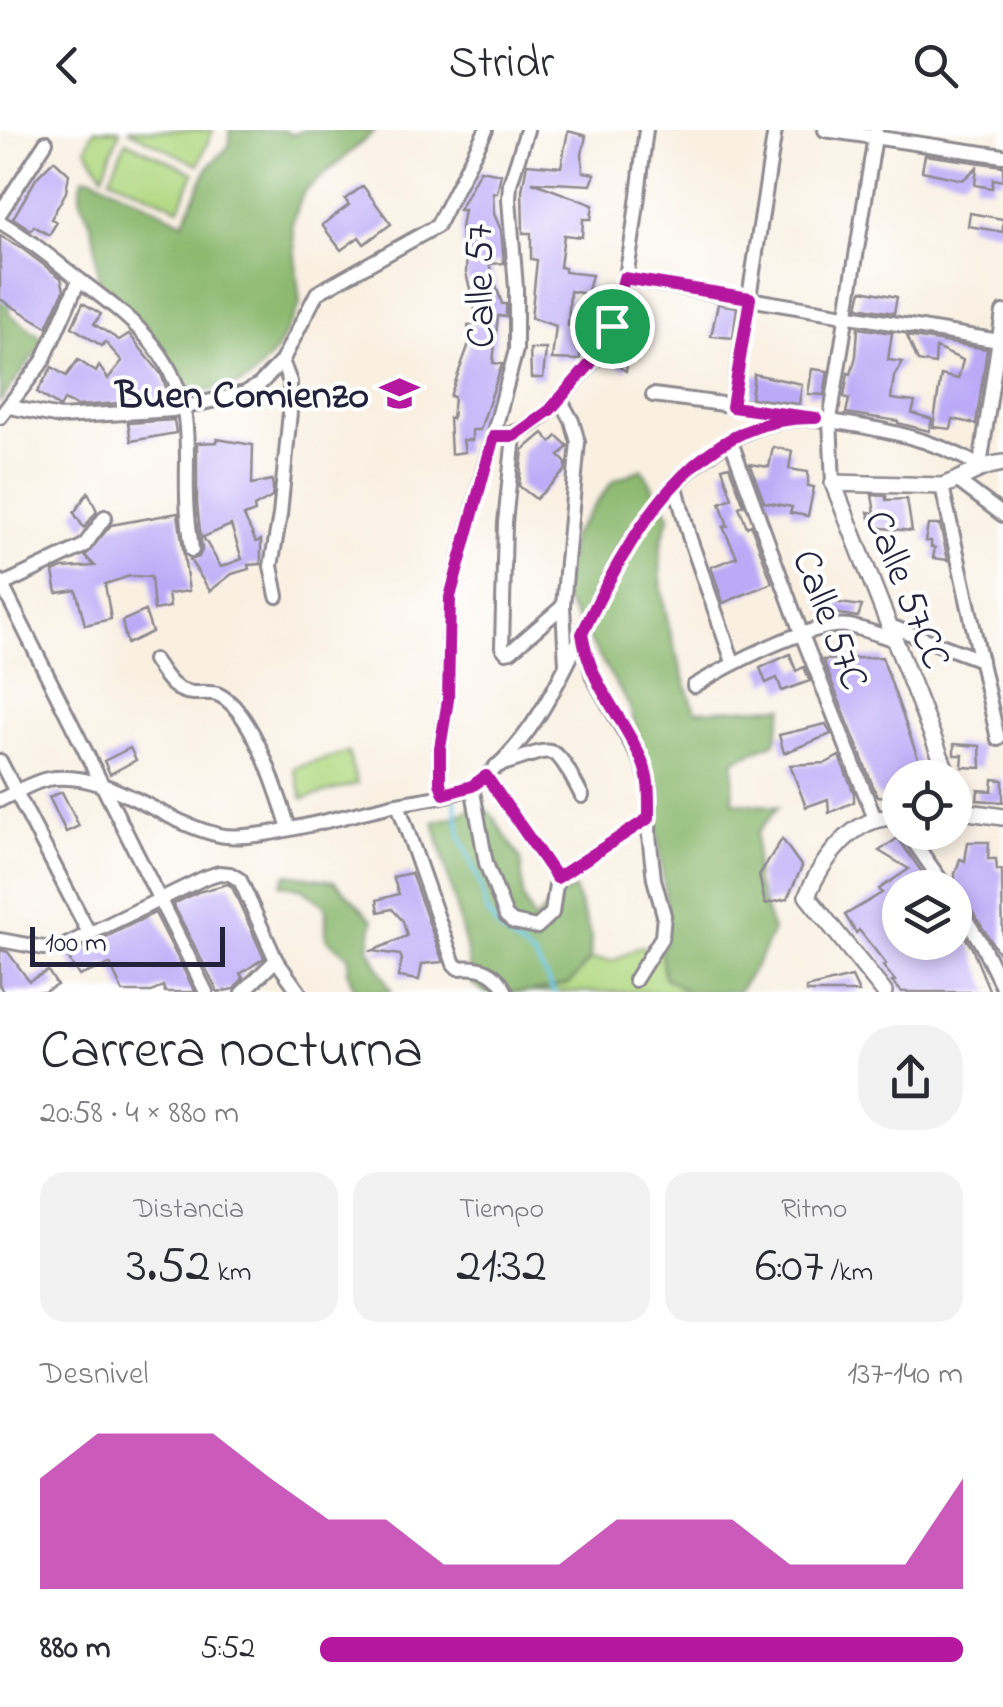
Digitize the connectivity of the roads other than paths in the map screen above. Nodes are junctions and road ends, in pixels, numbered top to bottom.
1 (486, 130) edge
2 (527, 130) edge
3 (646, 130) edge
4 (774, 130) edge
5 (825, 130) edge
6 (875, 134) edge
7 (46, 142) dead end
8 (1003, 156) edge
9 (0, 213) edge
10 (0, 222) edge
11 (624, 278) junction
12 (79, 280) junction
13 (750, 298) junction
14 (1003, 312) edge
15 (846, 314) junction
16 (999, 340) junction
17 (282, 362) junction
18 (653, 395) dead end
19 (560, 399) junction
20 (732, 407) junction
21 (184, 408) junction
22 (5, 412) edge
23 (823, 419) junction
24 (494, 436) junction
25 (514, 436) junction
26 (730, 440) junction
27 (1003, 464) edge
28 (980, 466) junction
29 (674, 483) junction
30 (833, 483) junction
31 (950, 483) junction
32 (1003, 515) edge
33 (106, 517) dead end
34 (192, 550) dead end
35 (0, 584) edge
36 (276, 596) dead end
37 (563, 606) junction
38 (893, 633) junction
39 (582, 634) junction
40 (802, 635) junction
41 (154, 660) dead end
42 (981, 660) junction
43 (733, 662) junction
44 (566, 667) junction
45 (694, 686) dead end
46 (998, 739) dead end
47 (942, 760) edge
48 (0, 761) edge
49 (489, 771) junction
50 (101, 785) junction
51 (472, 786) junction
52 (16, 792) junction
53 (444, 794) junction
54 (582, 796) dead end
55 (0, 800) edge
56 (882, 801) edge
57 (398, 804) junction
58 (972, 814) edge
59 (1003, 817) edge
60 (649, 818) junction
61 (882, 823) edge
62 (289, 828) junction
63 (557, 878) junction
64 (158, 898) junction
65 (972, 929) edge
66 (90, 934) junction
67 (0, 940) edge
68 (276, 960) junction
69 (635, 980) dead end
70 (1003, 988) edge
71 (206, 992) edge
72 (243, 992) edge
73 (299, 992) edge
74 (506, 992) edge
75 (884, 992) edge

1 - 17 street
2 - 24 street, Calle 57
3 - 11 street
4 - 13 street
5 - 6 street
6 - 8 street
6 - 15 street
7 - 9 street
10 - 12 street
11 - 13 street
11 - 19 street
12 - 21 street
12 - 22 street
13 - 15 street
13 - 20 street
14 - 16 street
15 - 16 street
15 - 23 street
16 - 28 street
17 - 21 street
17 - 36 street
18 - 20 street
19 - 25 street
19 - 37 street
20 - 23 street
21 - 22 street
21 - 34 street
23 - 26 street
23 - 28 street
23 - 30 street, Calle 57CC
24 - 25 street
24 - 53 street, Calle 57
25 - 37 street
26 - 29 street
26 - 40 street, Calle 57C
27 - 28 street
28 - 31 street
29 - 39 street
29 - 43 street
30 - 31 street
30 - 38 street, Calle 57CC
31 - 32 street
31 - 42 street
33 - 35 street
35 - 50 street
37 - 44 street
38 - 40 street
38 - 42 street
38 - 47 street, Calle 57CC
39 - 44 street
39 - 60 street
40 - 43 street
40 - 56 street, Calle 57C
41 - 62 street
42 - 46 street
43 - 45 street
44 - 49 street
48 - 52 street
49 - 51 street
49 - 54 street
49 - 63 street
50 - 52 street
50 - 62 street
50 - 64 street
51 - 53 street
51 - 63 street
52 - 55 street
52 - 66 street
53 - 57 street
57 - 62 street
57 - 74 street
58 - 59 street
60 - 63 street
60 - 69 street
61 - 75 street
64 - 66 street
64 - 68 street
64 - 71 street
65 - 70 street
66 - 67 street
68 - 72 street
68 - 73 street

